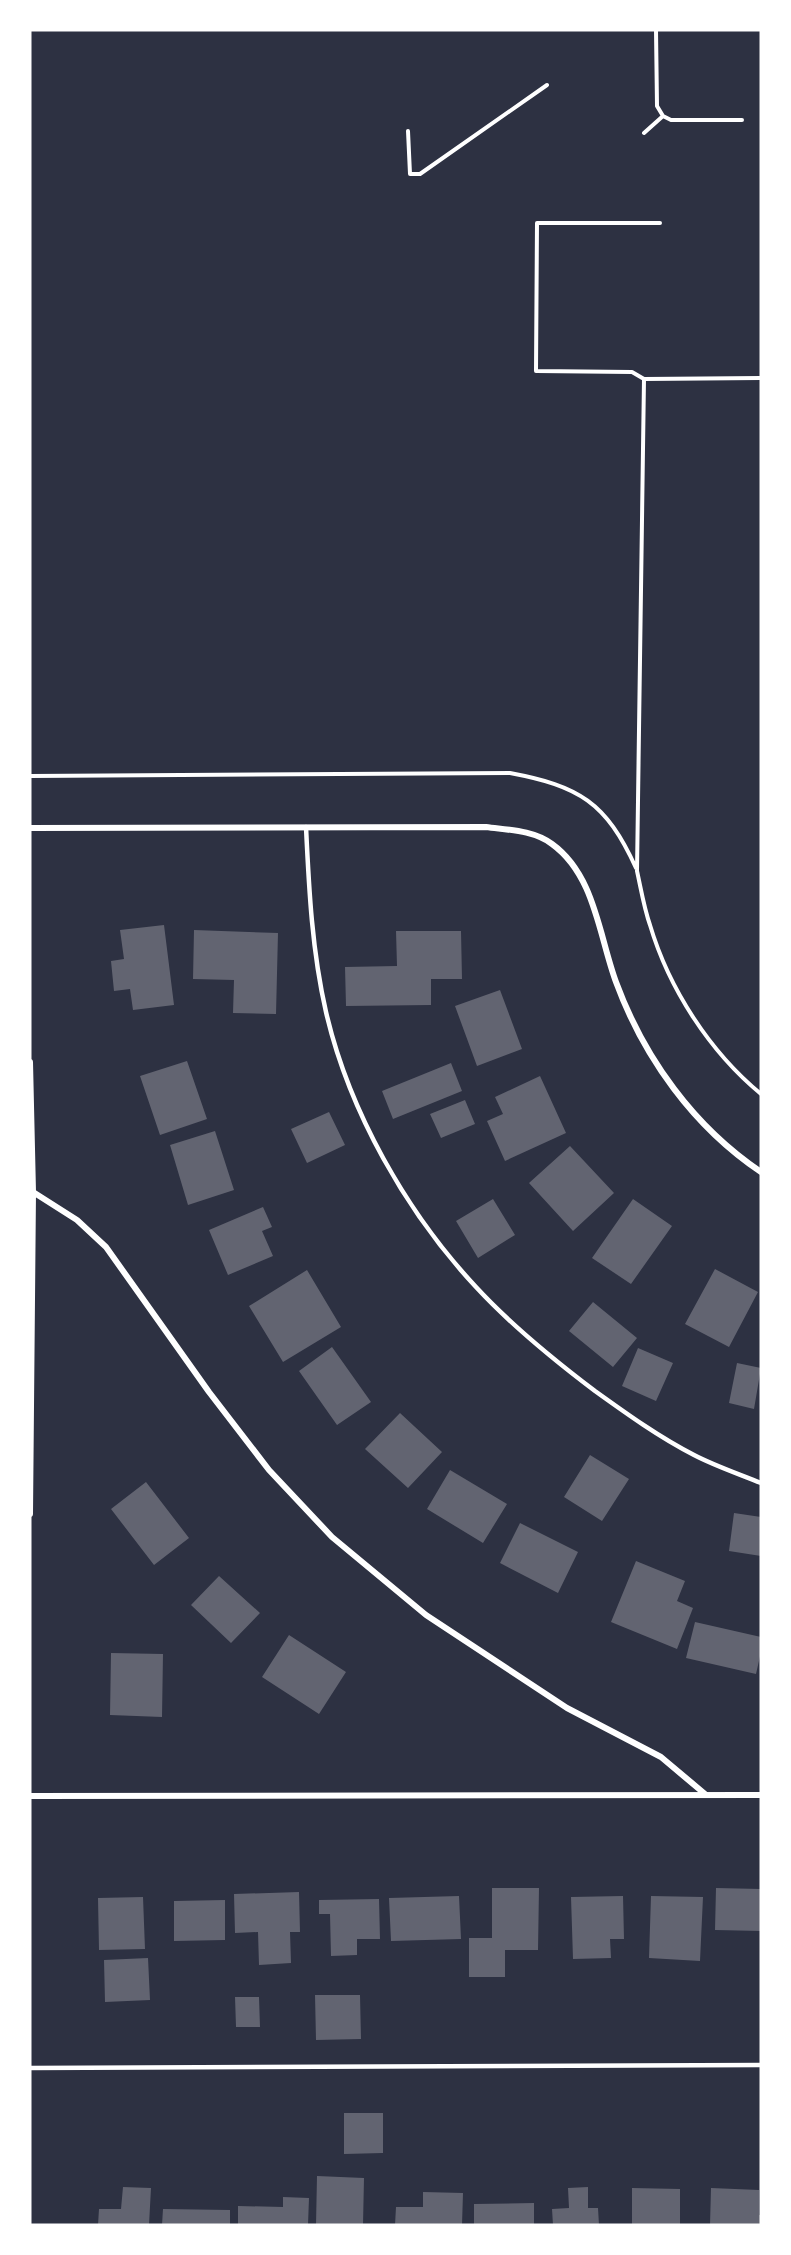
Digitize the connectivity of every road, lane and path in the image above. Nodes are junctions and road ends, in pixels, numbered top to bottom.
1 (656, 30) edge
2 (547, 85) dead end
3 (663, 116) junction
4 (741, 120) dead end
5 (408, 131) dead end
6 (644, 133) dead end
7 (660, 224) dead end
8 (761, 378) edge
9 (644, 379) junction
10 (30, 776) edge
11 (306, 827) junction
12 (30, 828) edge
13 (637, 871) junction
14 (30, 1062) edge
15 (761, 1094) edge
16 (761, 1172) edge
17 (33, 1192) junction
18 (761, 1483) edge
19 (30, 1514) edge
20 (705, 1794) junction
21 (761, 1795) edge
22 (30, 1796) edge
23 (761, 2066) edge
24 (30, 2068) edge

1 - 3 path
2 - 5 path
3 - 4 path
3 - 6 path
7 - 9 path
8 - 9 path
9 - 13 path
10 - 13 path
11 - 12 street
11 - 16 street
11 - 18 lane
13 - 15 path
14 - 17 street
17 - 19 street
17 - 20 street
20 - 21 street
20 - 22 street
23 - 24 lane

